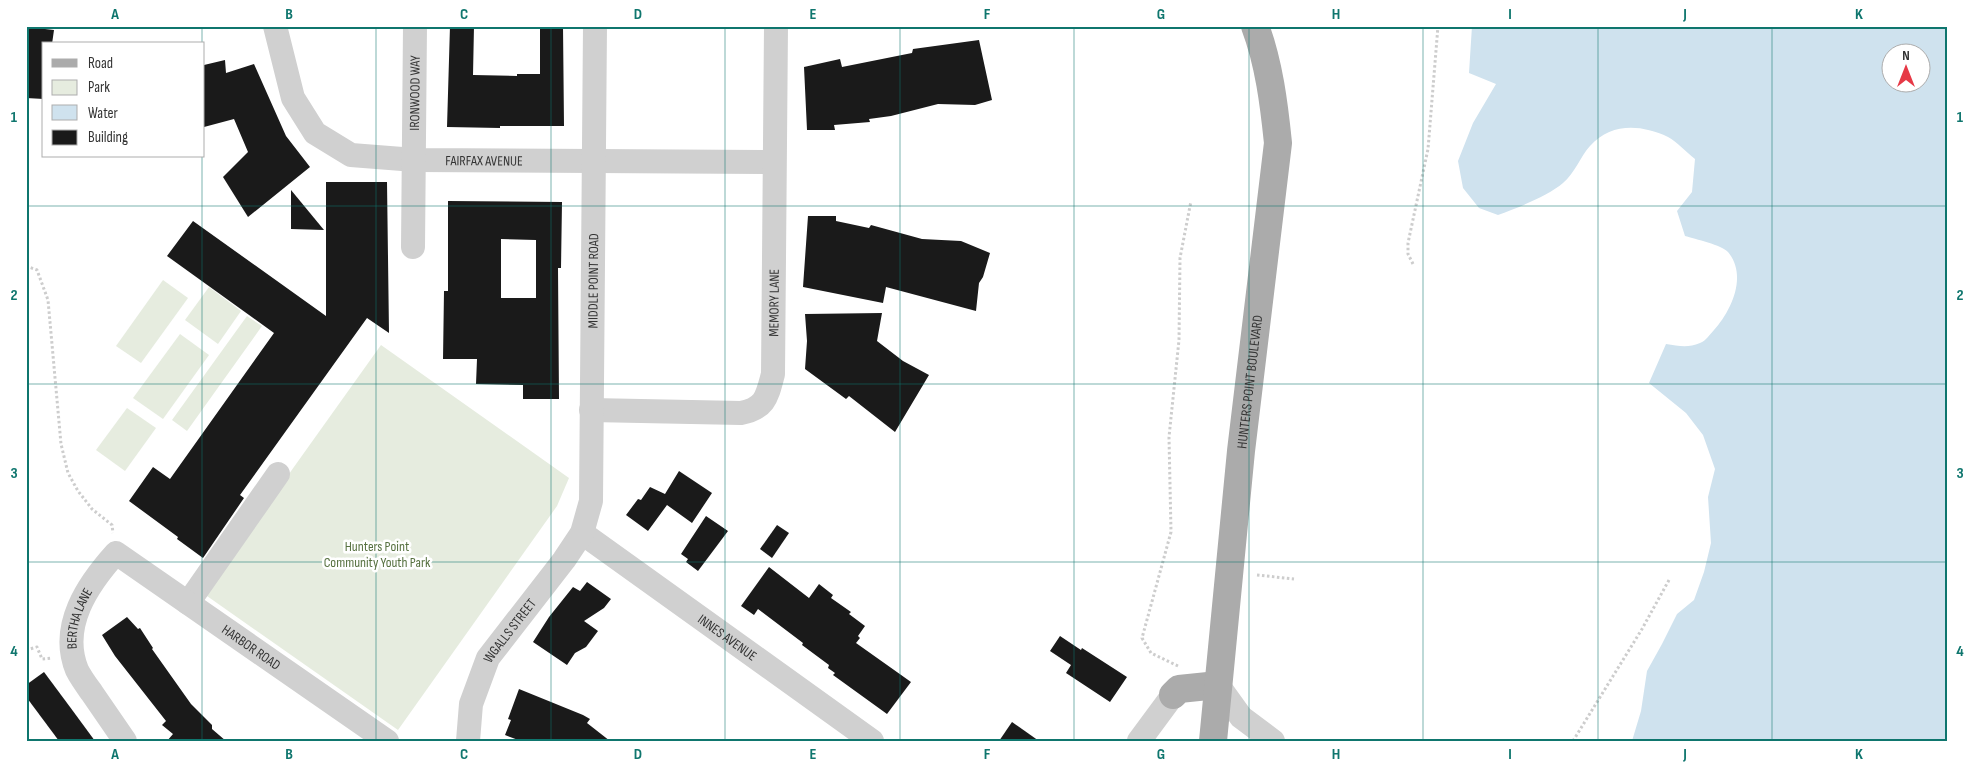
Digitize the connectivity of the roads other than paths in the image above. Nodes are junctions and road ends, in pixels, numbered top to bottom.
1 (276, 26) edge
2 (415, 26) edge
3 (594, 26) edge
4 (776, 26) edge
5 (1254, 26) edge
6 (414, 160) junction
7 (593, 160) junction
8 (774, 162) junction
9 (414, 247) dead end
10 (591, 410) junction
11 (278, 474) dead end
12 (582, 534) junction
13 (116, 553) joint
14 (188, 603) junction
15 (1218, 685) junction
16 (1173, 695) joint
17 (125, 741) edge
18 (387, 741) edge
19 (468, 741) edge
20 (871, 741) edge
21 (1139, 741) edge
22 (1213, 741) edge
23 (1273, 741) edge

1 - 6 street, FAIRFAX AVENUE
2 - 6 street, IRONWOOD WAY
3 - 7 street, MIDDLE POINT ROAD
4 - 8 street, MEMORY LANE
5 - 15 main road, HUNTERS POINT BOULEVARD
6 - 7 street, FAIRFAX AVENUE
6 - 9 street, IRONWOOD WAY
7 - 8 street, FAIRFAX AVENUE
7 - 10 street, MIDDLE POINT ROAD
8 - 10 street, MEMORY LANE
10 - 12 street, MIDDLE POINT ROAD
11 - 14 street
12 - 19 street, INGALLS STREET
12 - 20 street, INNES AVENUE
13 - 14 street, HARBOR ROAD
13 - 17 street, BERTHA LANE
14 - 18 street, HARBOR ROAD
15 - 16 main road
15 - 22 main road, HUNTERS POINT BOULEVARD
15 - 23 street
16 - 21 street

